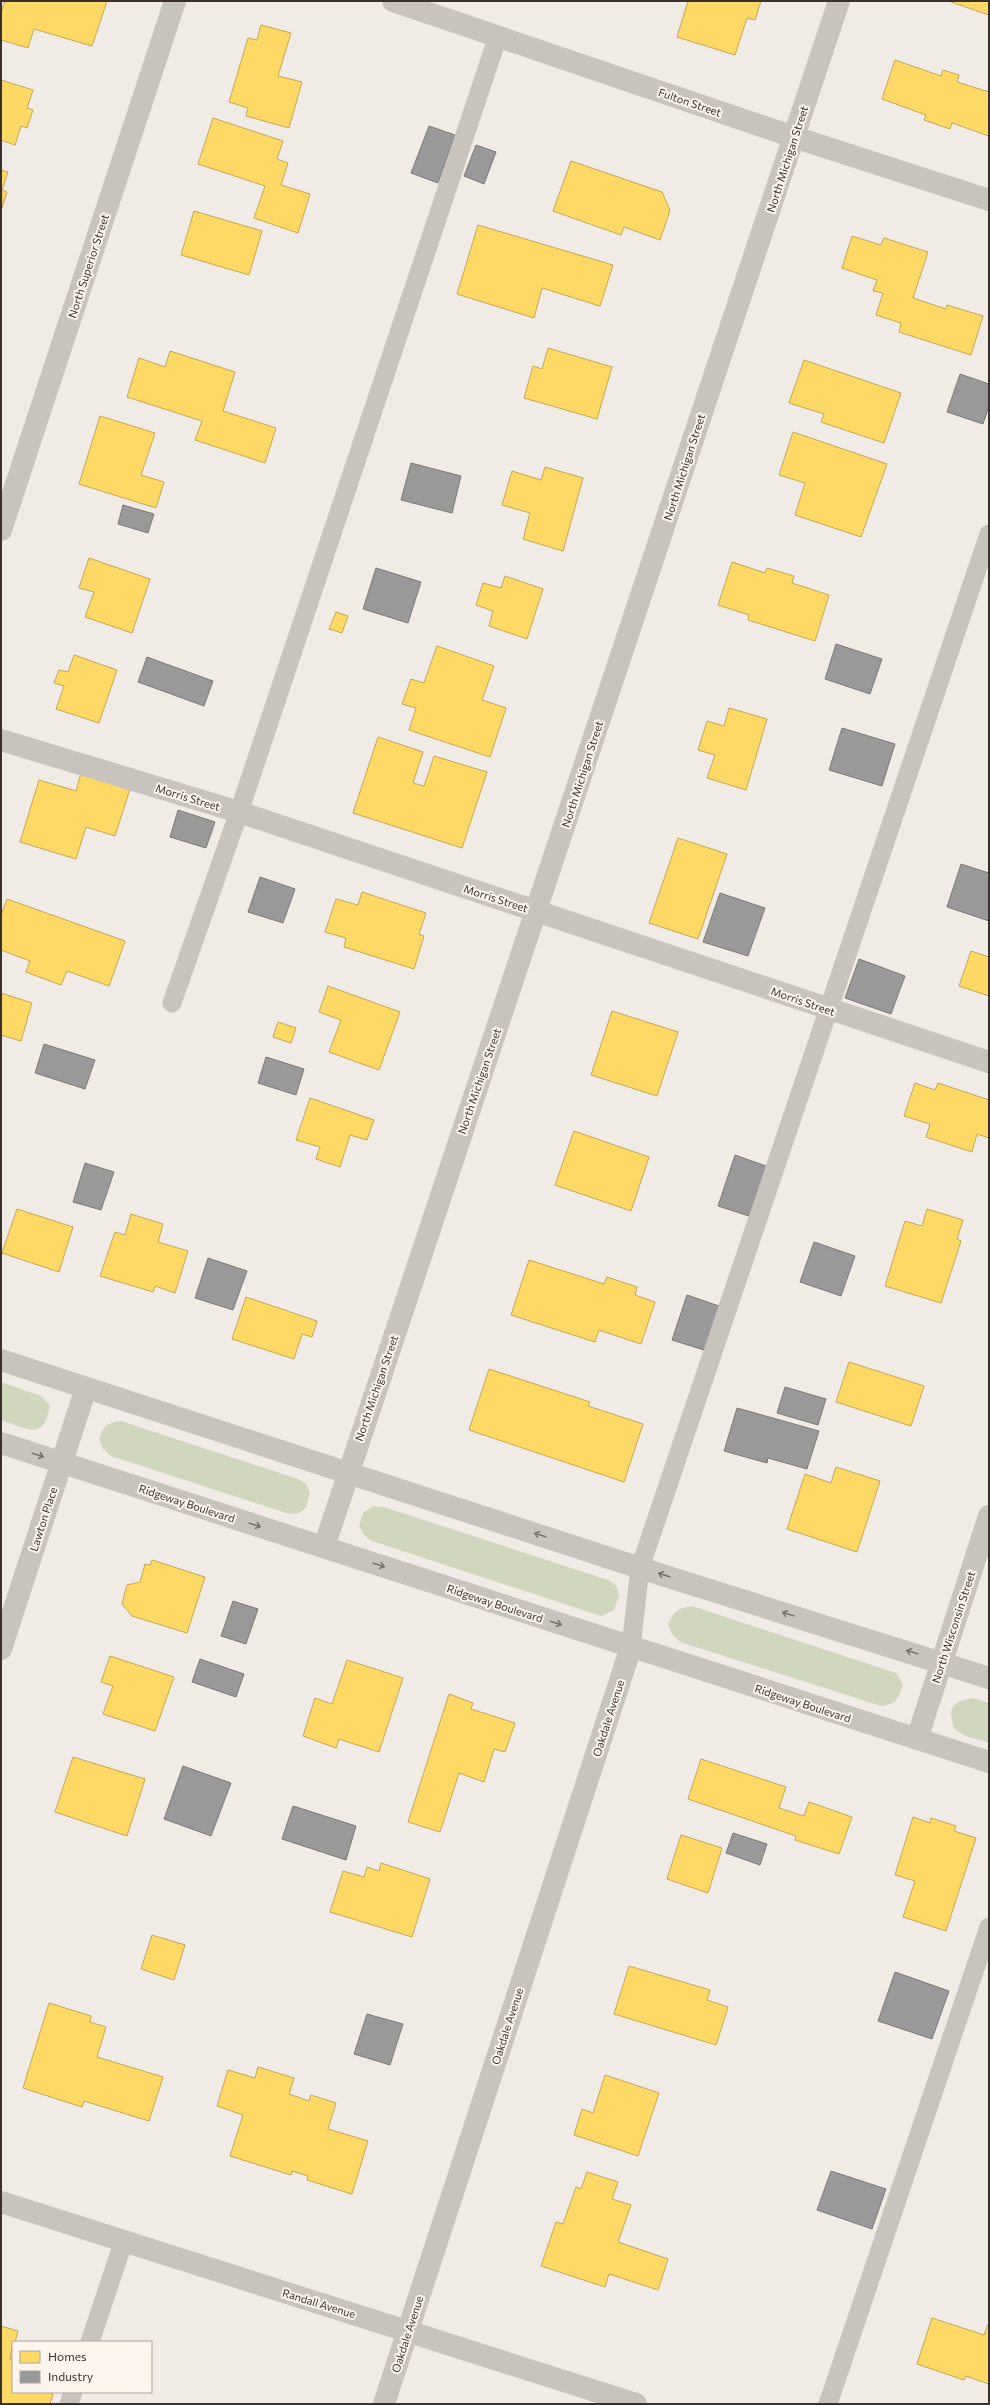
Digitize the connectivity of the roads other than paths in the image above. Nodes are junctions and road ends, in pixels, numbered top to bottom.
1 (175, 1) edge
2 (393, 1) edge
3 (839, 1) edge
4 (498, 36) junction
5 (794, 137) junction
6 (989, 200) edge
7 (1, 530) edge
8 (989, 534) edge
9 (1, 740) edge
10 (239, 812) junction
11 (536, 911) junction
12 (172, 1003) dead end
13 (830, 1010) junction
14 (989, 1062) edge
15 (1, 1360) edge
16 (86, 1388) junction
17 (1, 1443) edge
18 (61, 1463) junction
19 (348, 1471) junction
20 (989, 1516) edge
21 (324, 1547) junction
22 (640, 1568) junction
23 (631, 1647) junction
24 (1, 1649) edge
25 (942, 1662) junction
26 (989, 1678) edge
27 (917, 1739) junction
28 (989, 1762) edge
29 (989, 1927) edge
30 (1, 2202) edge
31 (123, 2242) junction
32 (408, 2331) junction
33 (90, 2341) edge
34 (73, 2393) edge
35 (69, 2404) edge
36 (384, 2404) edge
37 (636, 2404) edge
38 (828, 2404) edge

1 - 7 street, North Superior Street
2 - 4 street, Fulton Street
3 - 5 street, North Michigan Street
4 - 5 street, Fulton Street
4 - 10 lane
5 - 6 street, Fulton Street
5 - 11 street, North Michigan Street
8 - 13 lane
9 - 10 street, Morris Street
10 - 11 street, Morris Street
10 - 12 lane
11 - 13 street, Morris Street
11 - 19 street, North Michigan Street
13 - 14 street, Morris Street
13 - 22 lane
15 - 16 street
16 - 18 street, Lawton Place
16 - 19 street
17 -> 18 street, Ridgeway Boulevard
18 -> 21 street, Ridgeway Boulevard
18 - 24 street, Lawton Place
19 - 21 street, North Michigan Street
22 -> 19 street
20 - 25 street, North Wisconsin Street
21 -> 23 street, Ridgeway Boulevard
22 - 23 lane
25 -> 22 street
23 - 27 street, Ridgeway Boulevard
23 - 32 street, Oakdale Avenue
25 - 26 street
25 - 27 street, North Wisconsin Street
27 - 28 street, Ridgeway Boulevard
29 - 38 lane
30 - 31 street, Randall Avenue
31 - 32 street, Randall Avenue
31 - 33 lane
32 - 36 street, Oakdale Avenue
32 - 37 street, Randall Avenue
34 - 35 lane

